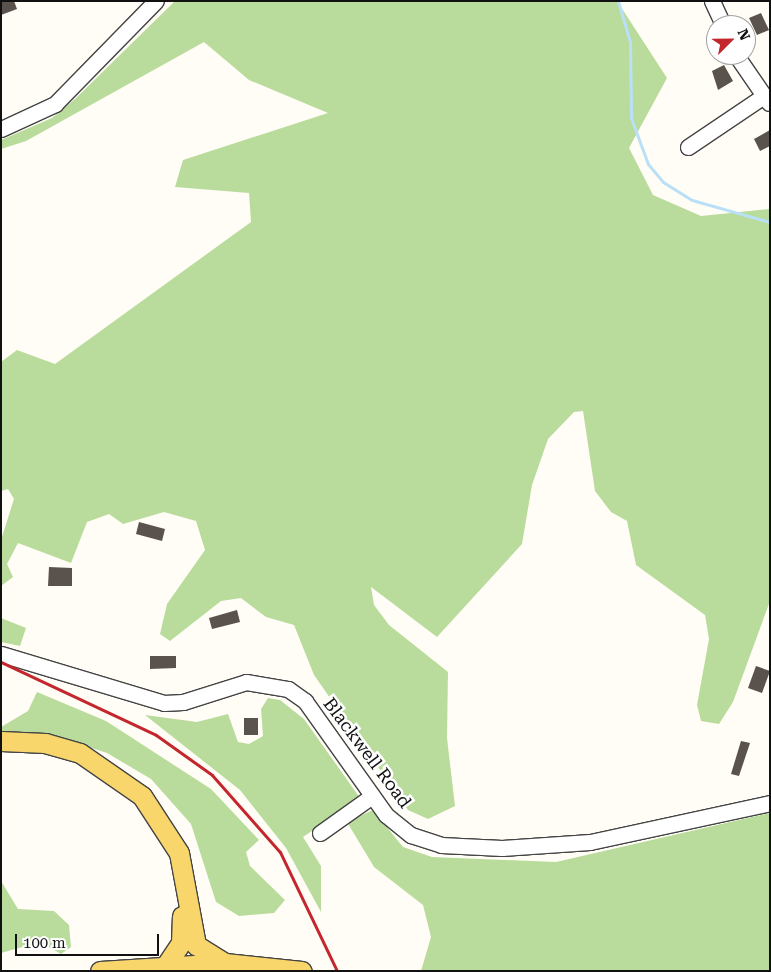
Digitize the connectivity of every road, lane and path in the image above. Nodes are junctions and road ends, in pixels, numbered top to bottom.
1 (156, 1) edge
2 (712, 1) edge
3 (718, 15) edge
4 (743, 65) edge
5 (766, 101) edge
6 (1, 129) edge
7 (688, 148) dead end
8 (1, 654) edge
9 (1, 741) edge
10 (1, 752) edge
11 (372, 796) junction
12 (770, 803) edge
13 (320, 833) dead end
14 (225, 963) junction
15 (166, 965) junction
16 (100, 971) edge
17 (302, 971) edge

1 - 6 street
2 - 3 street
4 - 5 street
5 - 7 street
8 - 11 street, Blackwell Road
9 - 14 main road
10 - 15 main road
11 - 12 street, Blackwell Road
11 - 13 street
14 - 15 main road
14 - 17 main road
15 - 16 main road

